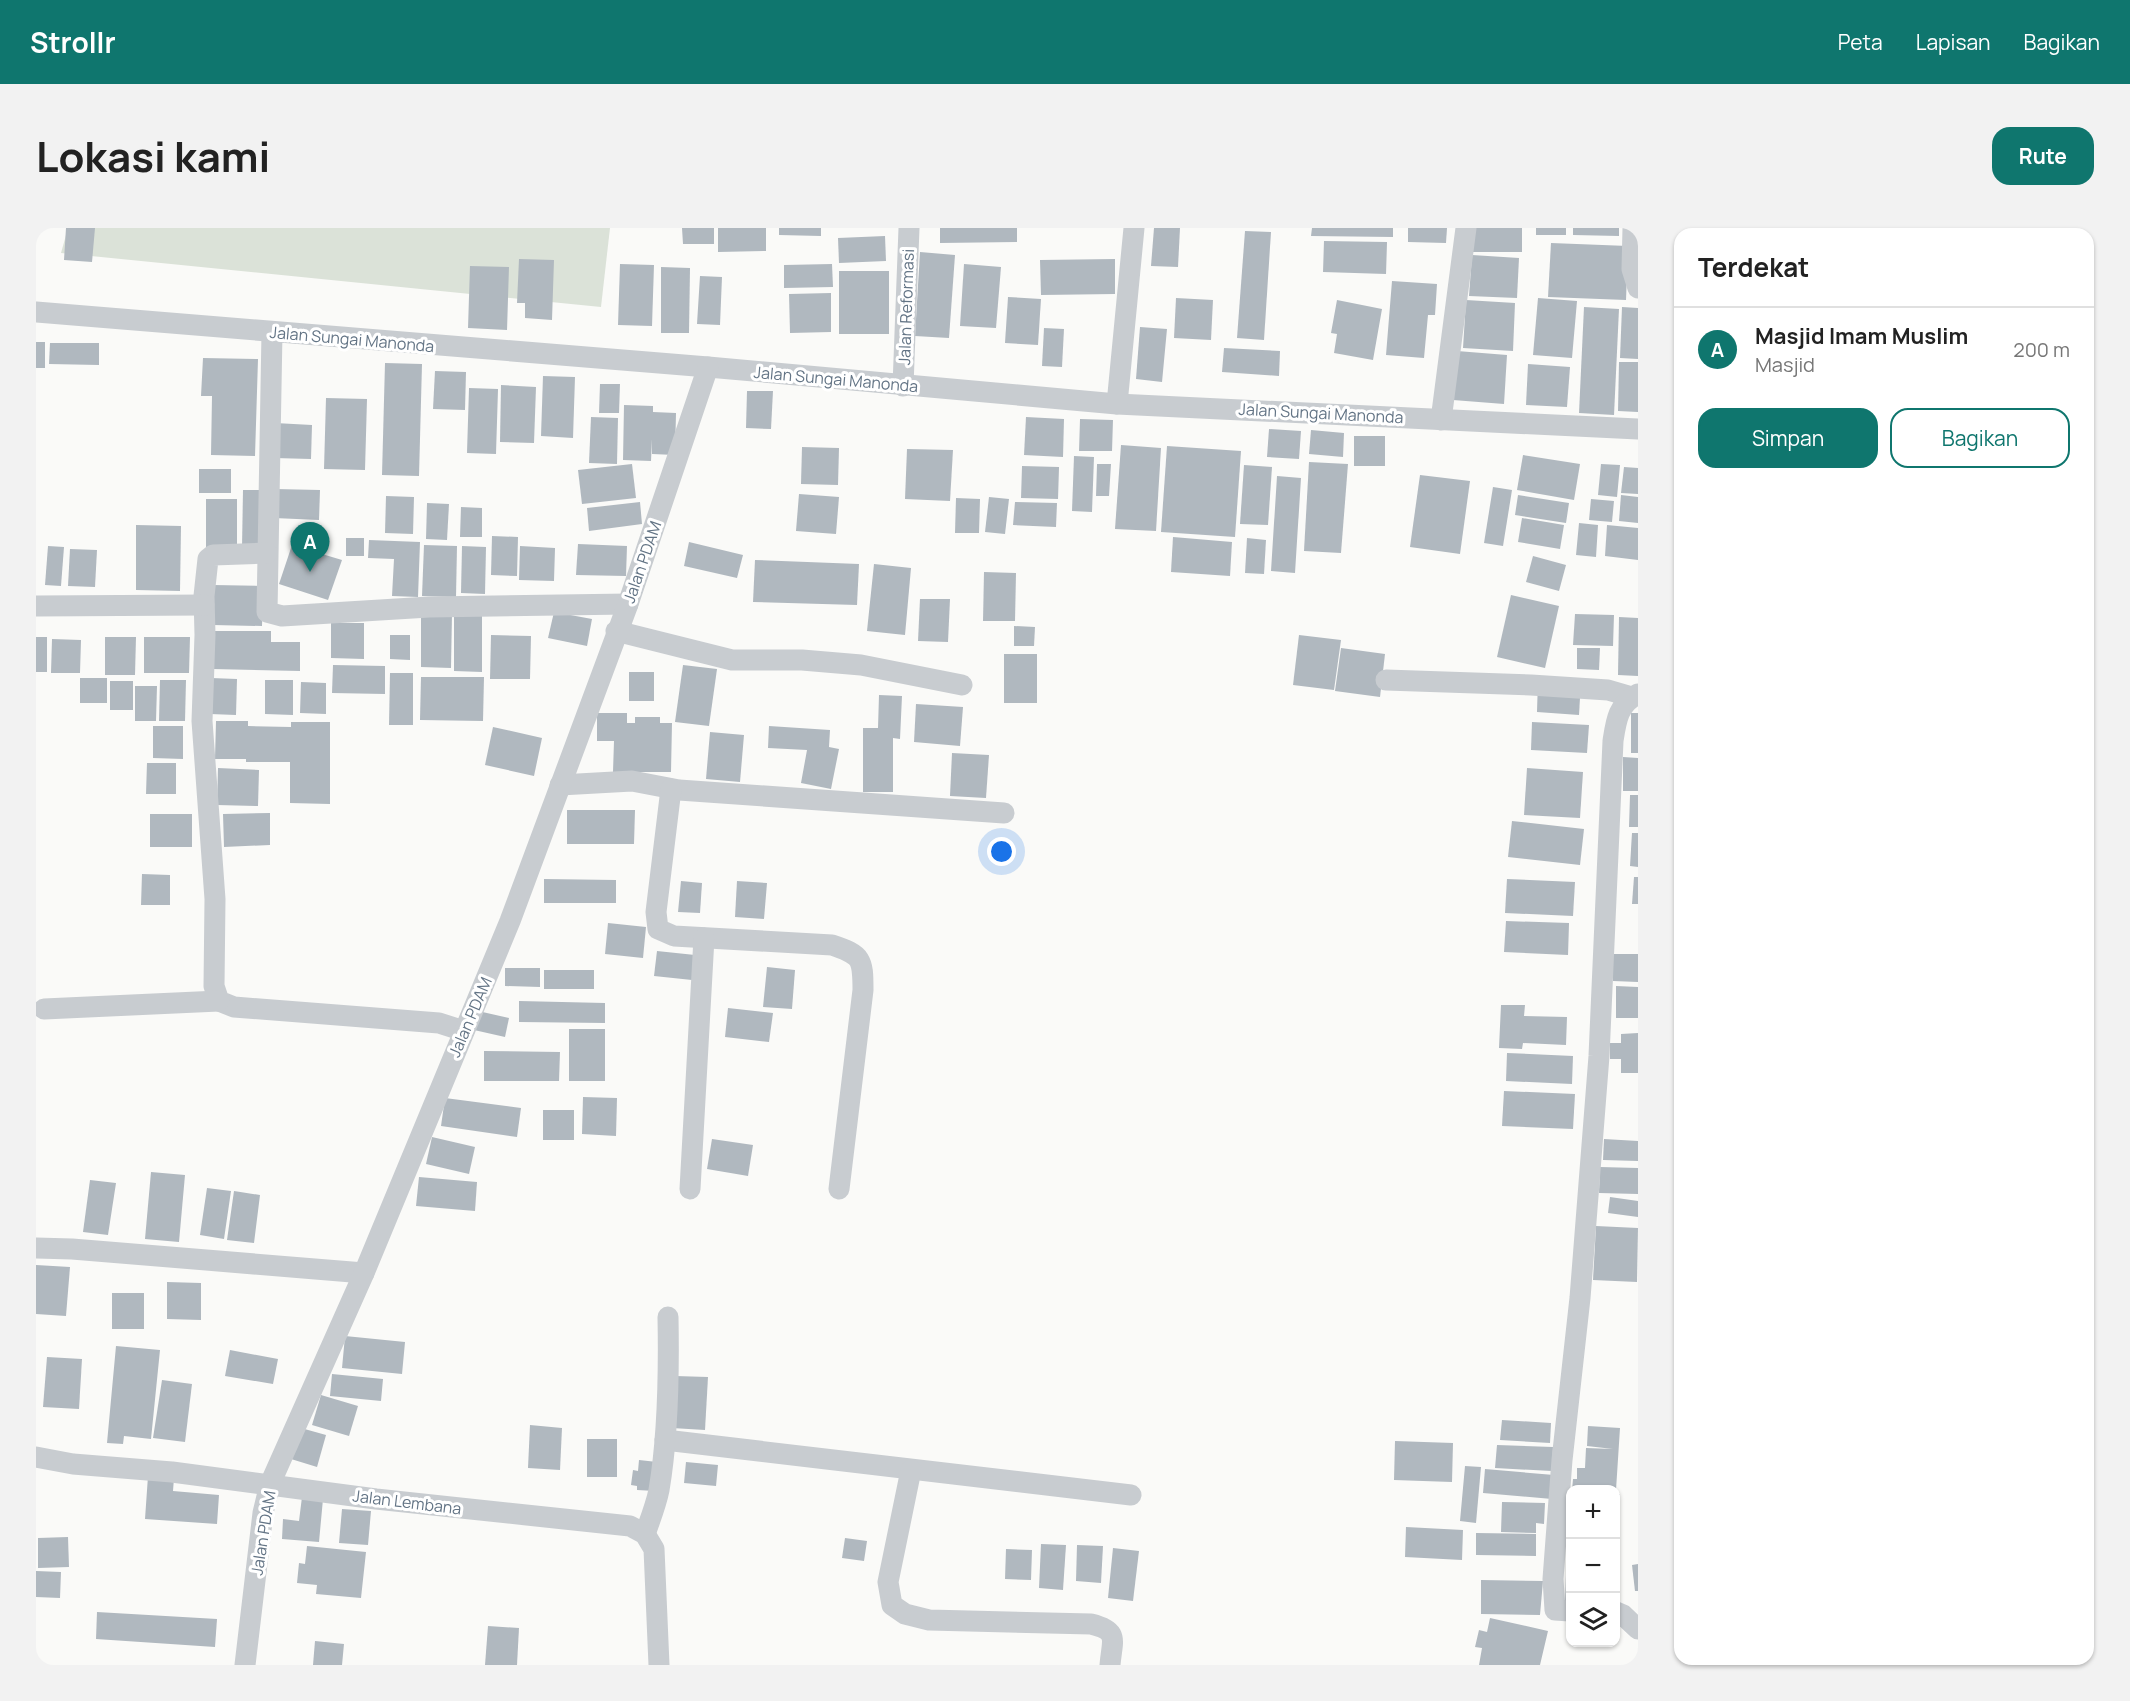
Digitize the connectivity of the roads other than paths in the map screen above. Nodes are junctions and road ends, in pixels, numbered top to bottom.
1 (909, 228) edge
2 (1134, 228) edge
3 (1466, 228) edge
4 (1633, 228) edge
5 (1638, 288) edge
6 (36, 312) edge
7 (272, 332) junction
8 (708, 367) junction
9 (903, 386) junction
10 (1117, 404) junction
11 (1441, 420) junction
12 (1638, 429) edge
13 (267, 553) junction
14 (628, 604) junction
15 (204, 605) junction
16 (36, 606) edge
17 (616, 631) junction
18 (1386, 680) dead end
19 (962, 685) dead end
20 (1635, 695) edge
21 (560, 785) junction
22 (671, 789) junction
23 (1004, 813) dead end
24 (704, 939) junction
25 (219, 1001) junction
26 (44, 1009) dead end
27 (464, 1031) junction
28 (690, 1189) dead end
29 (839, 1189) dead end
30 (36, 1248) edge
31 (364, 1273) junction
32 (668, 1317) dead end
33 (665, 1440) junction
34 (36, 1457) edge
35 (911, 1470) junction
36 (270, 1484) junction
37 (1131, 1495) dead end
38 (645, 1534) junction
39 (1566, 1611) edge
40 (1620, 1614) edge
41 (1638, 1629) edge
42 (244, 1665) edge
43 (659, 1665) edge
44 (1110, 1665) edge

1 - 9 street, Jalan Reformasi
2 - 10 street
3 - 11 street
4 - 5 street
6 - 7 street, Jalan Sungai Manonda
7 - 8 street, Jalan Sungai Manonda
7 - 13 street
8 - 9 street, Jalan Sungai Manonda
8 - 14 street, Jalan PDAM
9 - 10 street, Jalan Sungai Manonda
10 - 11 street, Jalan Sungai Manonda
11 - 12 street, Jalan Sungai Manonda
13 - 14 street
13 - 15 street
14 - 17 street, Jalan PDAM
15 - 16 street
15 - 25 street
17 - 19 street
17 - 21 street, Jalan PDAM
18 - 20 street
20 - 39 street
21 - 22 street
21 - 27 street, Jalan PDAM
22 - 23 street
22 - 24 street
24 - 28 street
24 - 29 street
25 - 26 street
25 - 27 street
27 - 31 street, Jalan PDAM
30 - 31 street
31 - 36 street, Jalan PDAM
32 - 33 street
33 - 35 street
33 - 38 street
34 - 36 street, Jalan Lembana
35 - 37 street
35 - 44 street
36 - 38 street, Jalan Lembana
36 - 42 street, Jalan PDAM
38 - 43 street
40 - 41 street

